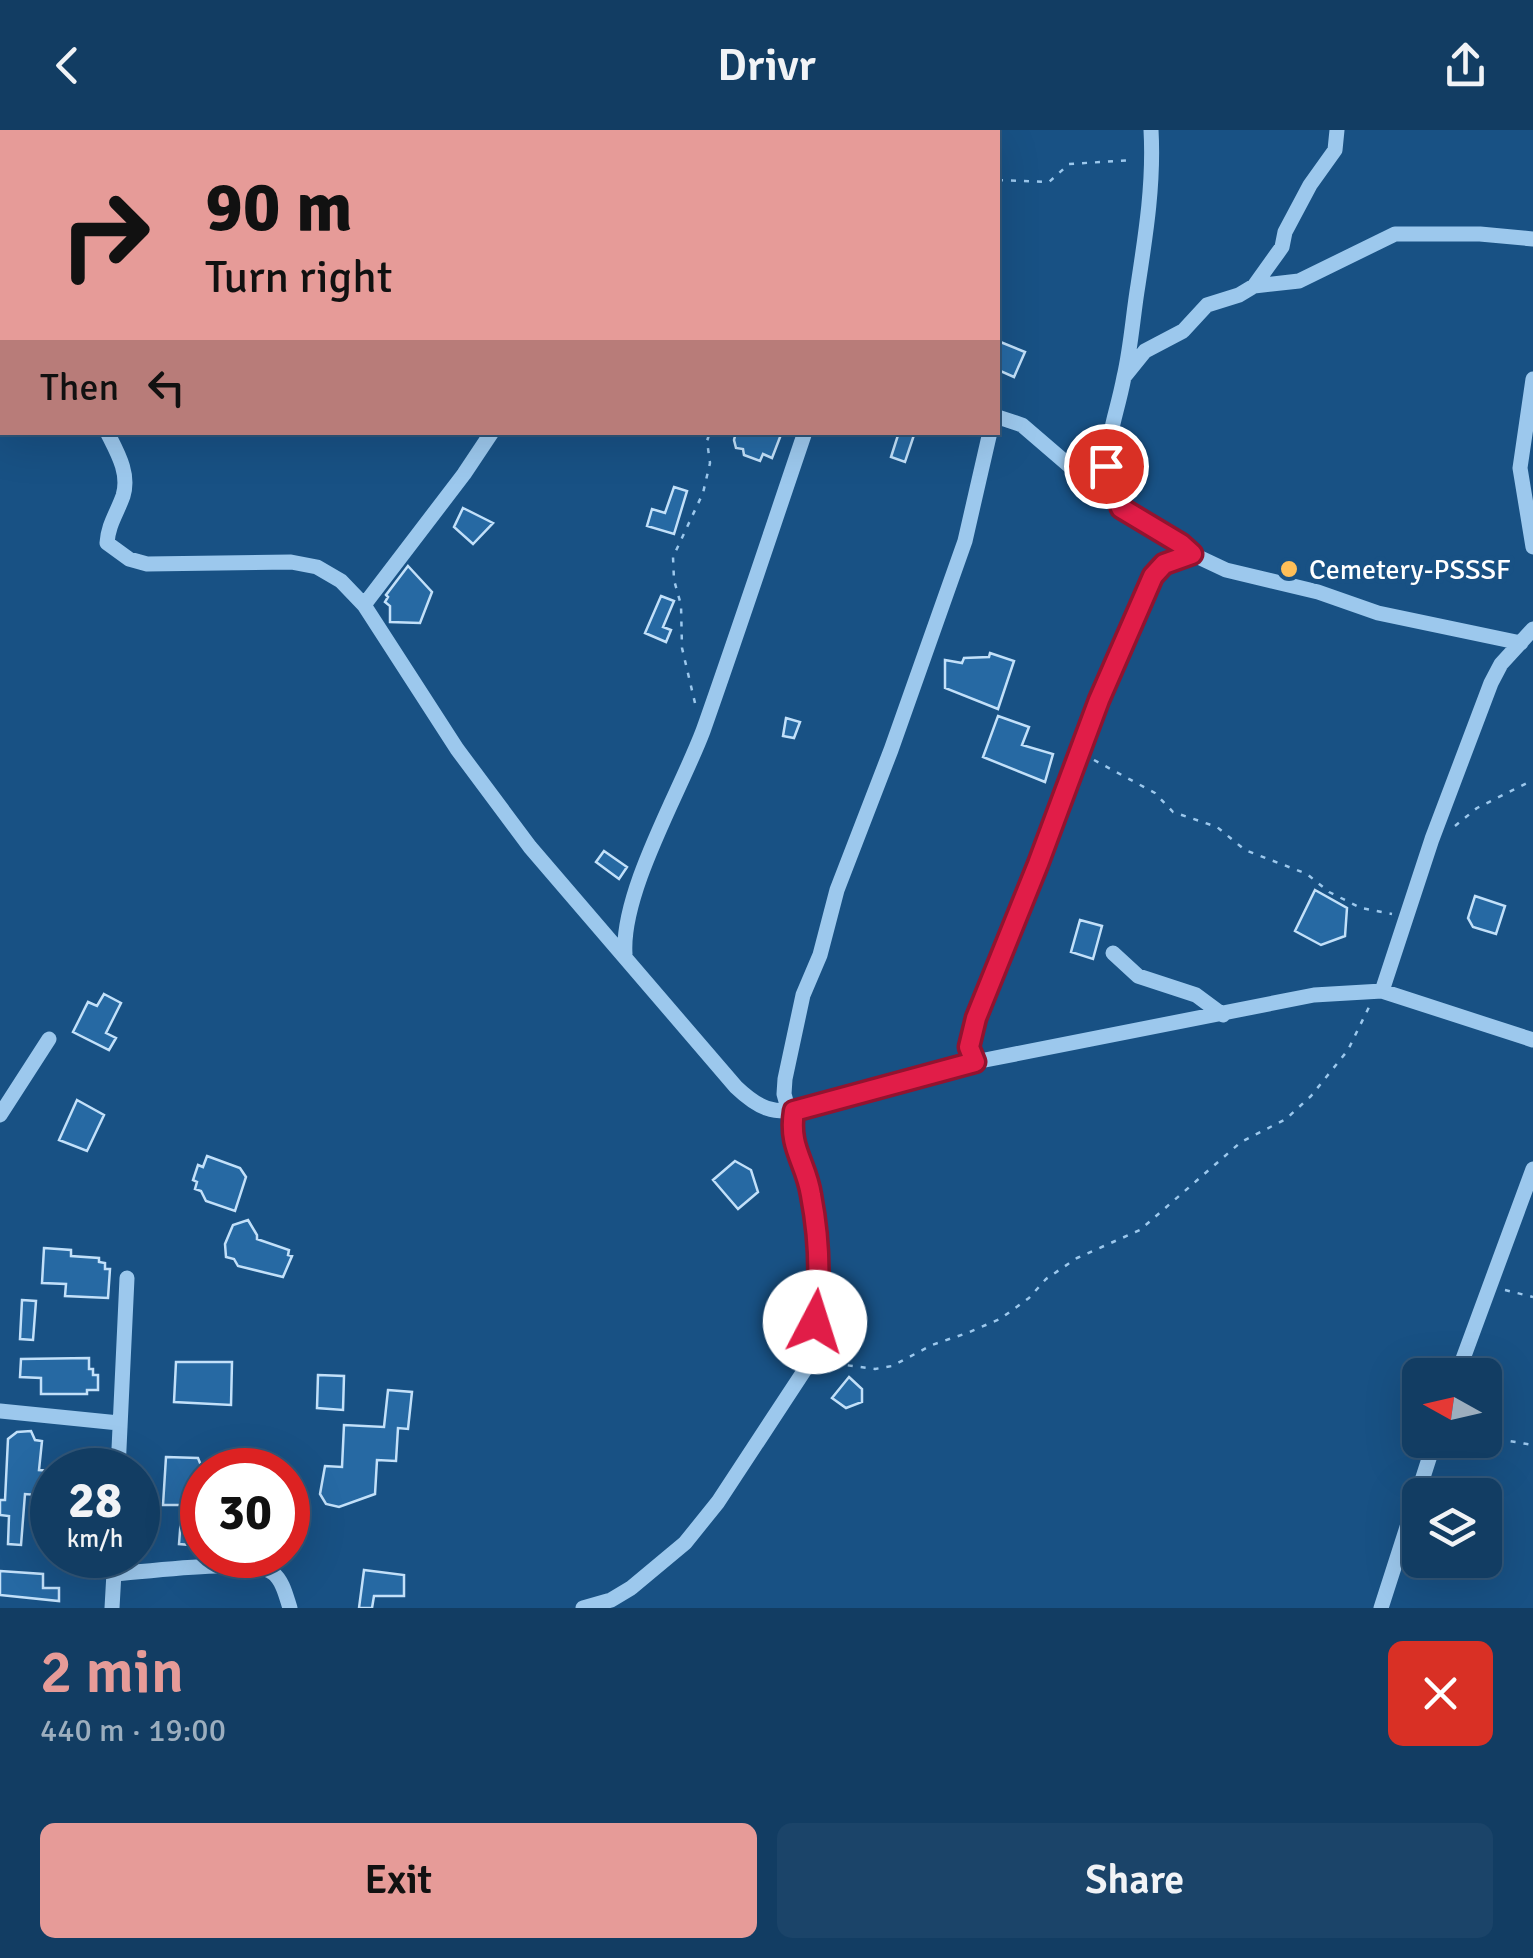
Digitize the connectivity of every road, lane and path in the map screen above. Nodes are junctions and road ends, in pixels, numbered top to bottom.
1 (1151, 130) edge
2 (1337, 130) edge
3 (1152, 157) junction
4 (1000, 180) edge
5 (1533, 239) edge
6 (1254, 286) junction
7 (1124, 377) junction
8 (1533, 379) edge
9 (1000, 418) edge
10 (108, 435) edge
11 (490, 435) edge
12 (709, 435) edge
13 (803, 435) edge
14 (989, 435) edge
15 (1121, 508) junction
16 (1533, 546) edge
17 (1192, 554) junction
18 (364, 605) junction
19 (1533, 629) edge
20 (1521, 644) junction
21 (702, 733) junction
22 (1079, 754) junction
23 (1533, 780) edge
24 (1432, 839) junction
25 (1406, 916) junction
26 (1113, 953) dead end
27 (625, 954) junction
28 (1376, 991) junction
29 (1223, 1015) junction
30 (49, 1039) dead end
31 (1533, 1040) edge
32 (975, 1062) junction
33 (792, 1112) junction
34 (0, 1115) edge
35 (1533, 1169) edge
36 (127, 1278) dead end
37 (1488, 1286) junction
38 (1533, 1297) edge
39 (1463, 1358) edge
40 (806, 1368) junction
41 (0, 1411) edge
42 (119, 1424) junction
43 (1502, 1440) edge
44 (1533, 1445) edge
45 (118, 1448) edge
46 (1429, 1458) edge
47 (160, 1571) edge
48 (114, 1578) edge
49 (608, 1604) edge
50 (112, 1608) edge
51 (290, 1608) edge
52 (583, 1608) edge
53 (1381, 1608) edge

1 - 3 street
2 - 6 street
3 - 4 path
3 - 7 street
5 - 6 street
6 - 7 street
7 - 15 street
8 - 16 street
9 - 15 street
10 - 18 street
11 - 18 street
12 - 21 path
13 - 21 street
14 - 33 street
15 - 17 street
17 - 20 street
17 - 22 street
18 - 27 street
19 - 20 street
20 - 24 street
21 - 27 street
22 - 25 path
22 - 32 street
23 - 24 path
24 - 25 street
25 - 28 street
26 - 29 street
27 - 33 street
28 - 29 street
28 - 31 street
28 - 40 path
29 - 32 street
30 - 34 street
32 - 33 street
33 - 40 street
35 - 37 street
36 - 42 street
37 - 38 path
37 - 39 street
40 - 49 street
41 - 42 street
42 - 45 street
43 - 44 path
46 - 53 street
47 - 51 street
48 - 50 street
49 - 52 street

